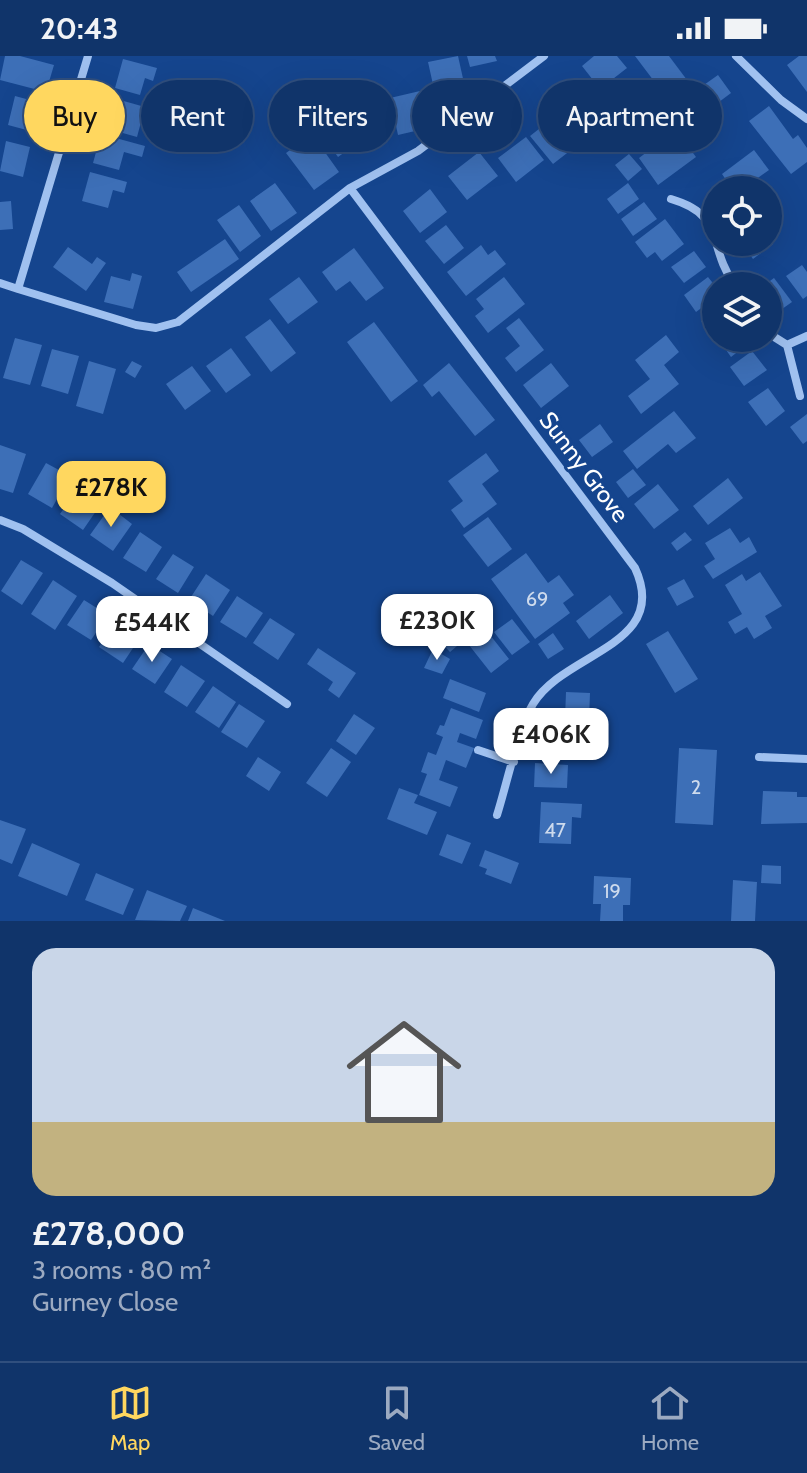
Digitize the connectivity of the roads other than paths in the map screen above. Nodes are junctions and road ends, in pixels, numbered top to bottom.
1 (88, 56) edge
2 (544, 56) edge
3 (736, 56) edge
4 (807, 119) edge
5 (350, 188) junction
6 (671, 199) dead end
7 (702, 210) edge
8 (0, 283) edge
9 (18, 289) junction
10 (807, 336) edge
11 (782, 342) edge
12 (787, 345) junction
13 (800, 396) dead end
14 (0, 520) edge
15 (287, 704) dead end
16 (478, 750) dead end
17 (759, 757) dead end
18 (807, 759) edge
19 (514, 762) junction
20 (497, 815) dead end

1 - 9 street
2 - 5 street
3 - 4 street
5 - 9 street
5 - 19 street, Sunny Grove
6 - 7 street
8 - 9 street
10 - 12 street
11 - 12 street
12 - 13 street
14 - 15 street
16 - 19 street
17 - 18 street
19 - 20 street, Sunny Grove

